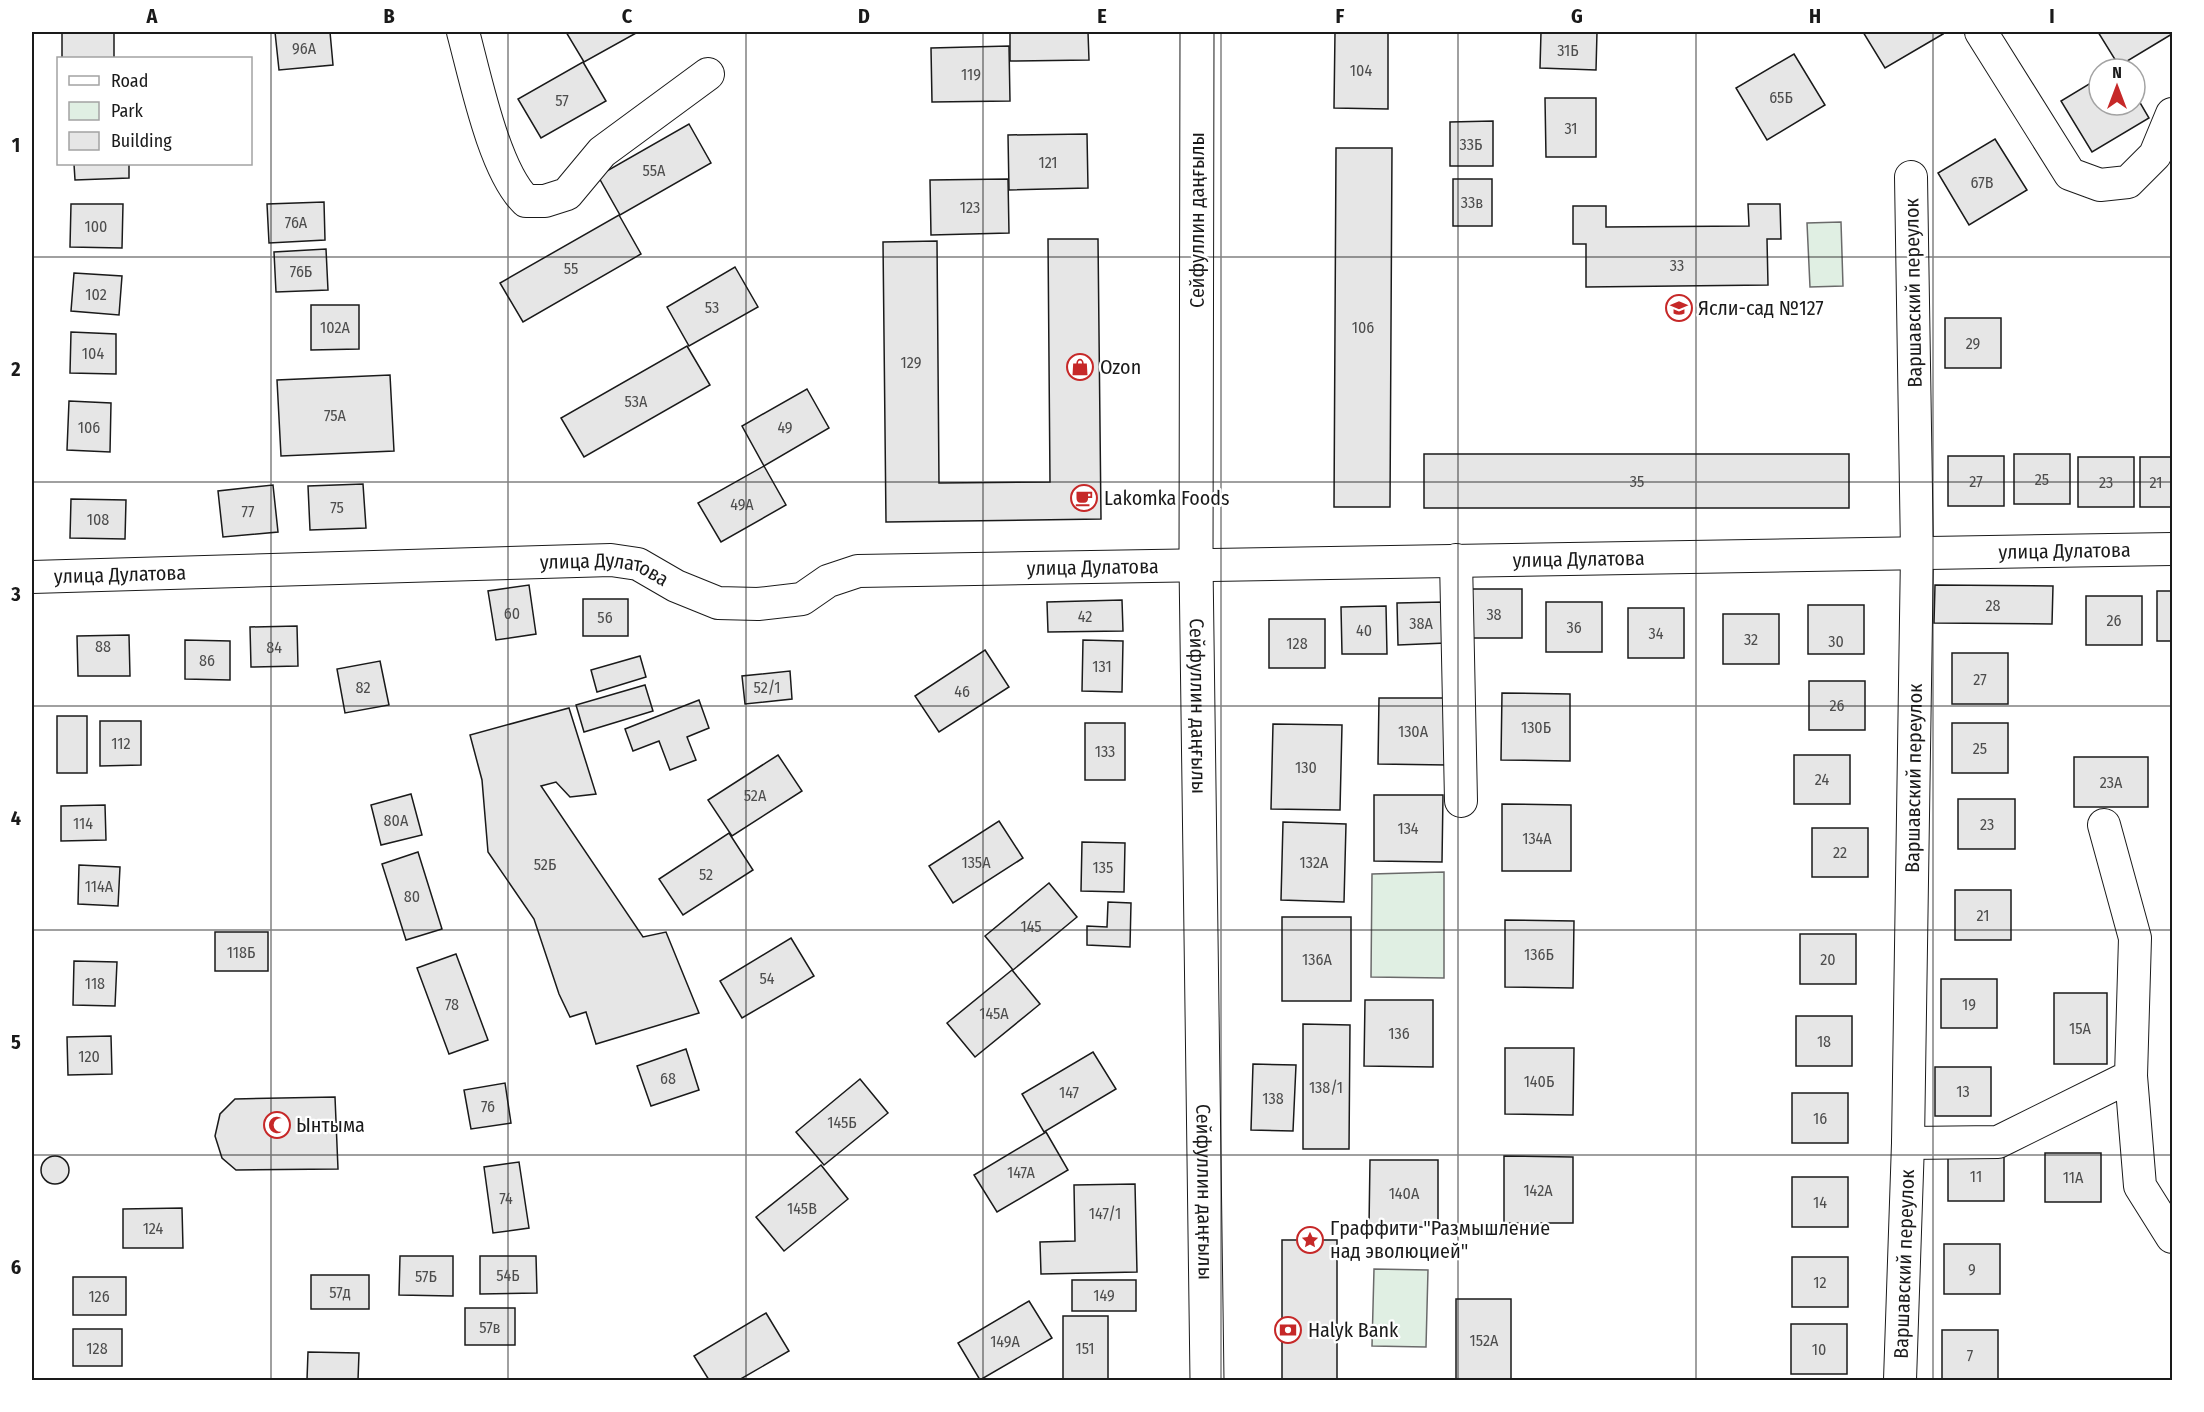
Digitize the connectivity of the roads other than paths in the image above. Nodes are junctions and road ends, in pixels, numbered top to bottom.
1 (463, 32) edge
2 (1197, 32) edge
3 (1981, 32) edge
4 (708, 74) dead end
5 (2172, 114) edge
6 (1911, 177) dead end
7 (2172, 549) edge
8 (1917, 553) junction
9 (1456, 560) junction
10 (1196, 564) junction
11 (32, 577) edge
12 (1461, 801) dead end
13 (2104, 825) dead end
14 (2131, 1076) junction
15 (1908, 1143) junction
16 (2172, 1237) edge
17 (1207, 1380) edge
18 (1900, 1380) edge

1 - 4 street
2 - 10 main road, Сейфуллин даңғылы
3 - 5 street
6 - 8 street, Варшавский переулок
7 - 8 street, улица Дулатова
8 - 9 street, улица Дулатова
8 - 15 street, Варшавский переулок
9 - 10 street, улица Дулатова
9 - 12 street
10 - 11 street, улица Дулатова
10 - 17 main road, Сейфуллин даңғылы
13 - 14 street
14 - 15 street
14 - 16 street
15 - 18 street, Варшавский переулок

